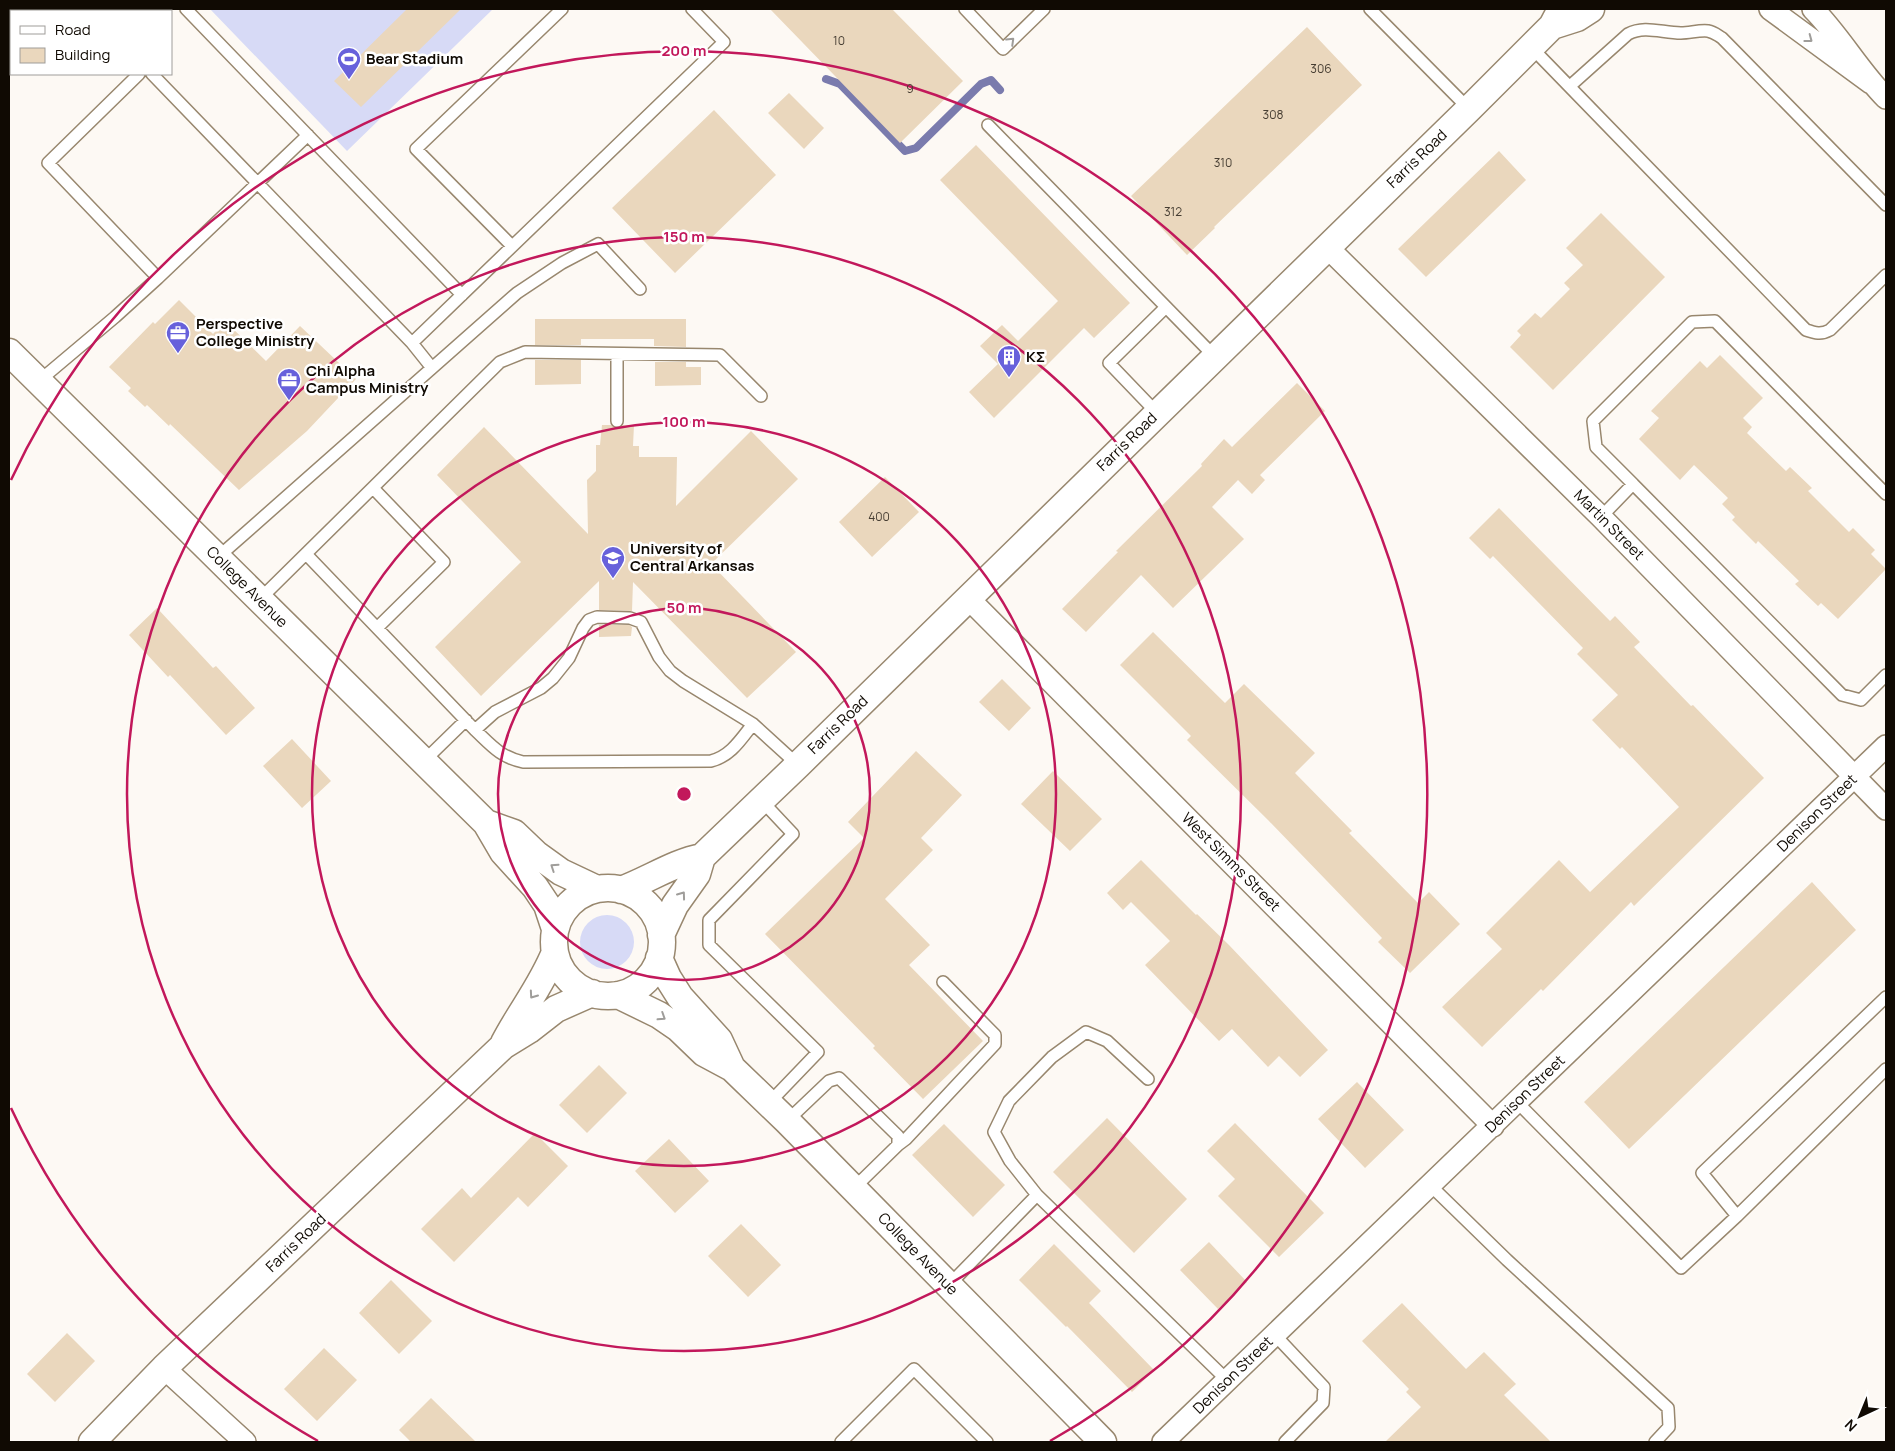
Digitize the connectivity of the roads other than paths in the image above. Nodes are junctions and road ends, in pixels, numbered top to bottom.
1 (186, 9) edge
2 (562, 9) edge
3 (692, 9) edge
4 (965, 9) edge
5 (1044, 9) edge
6 (1370, 9) edge
7 (1591, 9) edge
8 (1770, 9) edge
9 (1823, 12) edge
10 (1557, 18) edge
11 (1531, 47) junction
12 (138, 75) edge
13 (153, 75) edge
14 (1871, 83) junction
15 (1570, 86) junction
16 (1886, 98) edge
17 (1468, 109) junction
18 (988, 125) dead end
19 (308, 135) junction
20 (259, 183) junction
21 (1886, 205) edge
22 (512, 246) junction
23 (1327, 247) junction
24 (1886, 275) edge
25 (158, 278) junction
26 (640, 289) dead end
27 (462, 296) junction
28 (1166, 307) junction
29 (412, 343) junction
30 (9, 352) edge
31 (617, 354) junction
32 (1215, 357) junction
33 (432, 368) junction
34 (39, 382) junction
35 (761, 396) dead end
36 (1157, 413) junction
37 (617, 421) dead end
38 (1633, 484) junction
39 (373, 488) junction
40 (1886, 494) edge
41 (1601, 517) junction
42 (306, 554) junction
43 (217, 558) junction
44 (968, 598) junction
45 (259, 600) junction
46 (378, 628) junction
47 (1886, 675) edge
48 (466, 720) junction
49 (753, 724) junction
50 (475, 730) junction
51 (1886, 746) edge
52 (424, 761) junction
53 (798, 765) junction
54 (1855, 777) junction
55 (760, 800) junction
56 (1886, 809) edge
57 (486, 823) junction
58 (702, 856) junction
59 (609, 890) junction
60 (555, 940) junction
61 (660, 946) junction
62 (944, 982) dead end
63 (592, 993) junction
64 (618, 995) junction
65 (1886, 997) edge
66 (503, 1046) junction
67 (732, 1068) junction
68 (1886, 1068) edge
69 (1148, 1079) dead end
70 (769, 1102) junction
71 (1517, 1102) junction
72 (787, 1121) junction
73 (1493, 1126) junction
74 (898, 1145) junction
75 (1431, 1186) junction
76 (854, 1188) junction
77 (1037, 1196) junction
78 (1737, 1216) junction
79 (949, 1286) junction
80 (1275, 1335) junction
81 (164, 1368) junction
82 (1228, 1381) junction
83 (92, 1442) edge
84 (245, 1442) edge
85 (841, 1442) edge
86 (987, 1442) edge
87 (1103, 1442) edge
88 (1164, 1442) edge
89 (1285, 1442) edge
90 (1655, 1442) edge

1 - 19 lane
2 - 22 lane
3 - 22 lane
4 -> 5 lane
6 - 17 lane
7 - 10 street, Farris Road
8 -> 14 street
9 - 14 street
10 - 11 street, Farris Road
11 - 15 lane
11 - 17 street, Farris Road
12 - 25 lane
13 - 20 lane
14 - 16 street
15 - 21 lane
15 - 24 lane
17 - 23 street, Farris Road
18 - 28 lane
19 - 20 lane
19 - 27 lane
20 - 25 lane
20 - 29 lane
22 - 27 lane
23 - 32 street, Farris Road
23 - 41 street, Martin Street
25 - 34 lane
26 - 33 lane
27 - 29 lane
28 - 32 lane
28 - 36 lane
29 - 33 lane
30 - 34 street, College Avenue
31 - 35 lane
31 - 37 lane
31 - 39 lane
32 - 36 street, Farris Road
33 - 43 lane
34 - 43 street, College Avenue
36 - 44 street, Farris Road
38 - 40 lane
38 - 41 lane
38 - 47 lane
39 - 42 lane
39 - 46 lane
41 - 54 street, Martin Street
42 - 45 lane
42 - 46 lane
43 - 45 street, College Avenue
44 - 53 street, Farris Road
44 - 73 street, West Simms Street
45 - 52 street, College Avenue
46 - 48 lane
48 - 50 lane
48 - 52 lane
49 - 50 lane
49 - 50 lane
49 - 53 lane
51 - 54 street, Denison Street
52 - 57 street, College Avenue
53 - 55 street, Farris Road
54 - 56 street, Martin Street
54 - 71 street, Denison Street
55 - 58 street, Farris Road
55 - 70 lane
59 -> 57 street, College Avenue
57 - 60 street, College Avenue
58 - 59 street, Farris Road
61 -> 58 street, Farris Road
59 - 60 street
59 - 61 street
60 - 63 street
60 -> 66 street, Farris Road
61 - 64 street
61 - 67 street, College Avenue
62 - 74 lane
63 - 64 street
63 - 66 street, Farris Road
64 -> 67 street, College Avenue
65 - 78 lane
66 - 81 street, Farris Road
67 - 70 street, College Avenue
68 - 78 lane
69 - 77 lane
70 - 72 street, College Avenue
71 - 73 street, Denison Street
71 - 78 lane
72 - 74 lane
72 - 76 street, College Avenue
73 - 75 street, Denison Street
74 - 76 lane
75 - 80 street, Denison Street
75 - 90 lane
76 - 79 street, College Avenue
77 - 79 lane
77 - 82 lane
79 - 87 street, College Avenue
80 - 82 street, Denison Street
80 - 89 lane
81 - 83 street, Farris Road
81 - 84 street
82 - 88 street, Denison Street
85 - 86 lane

